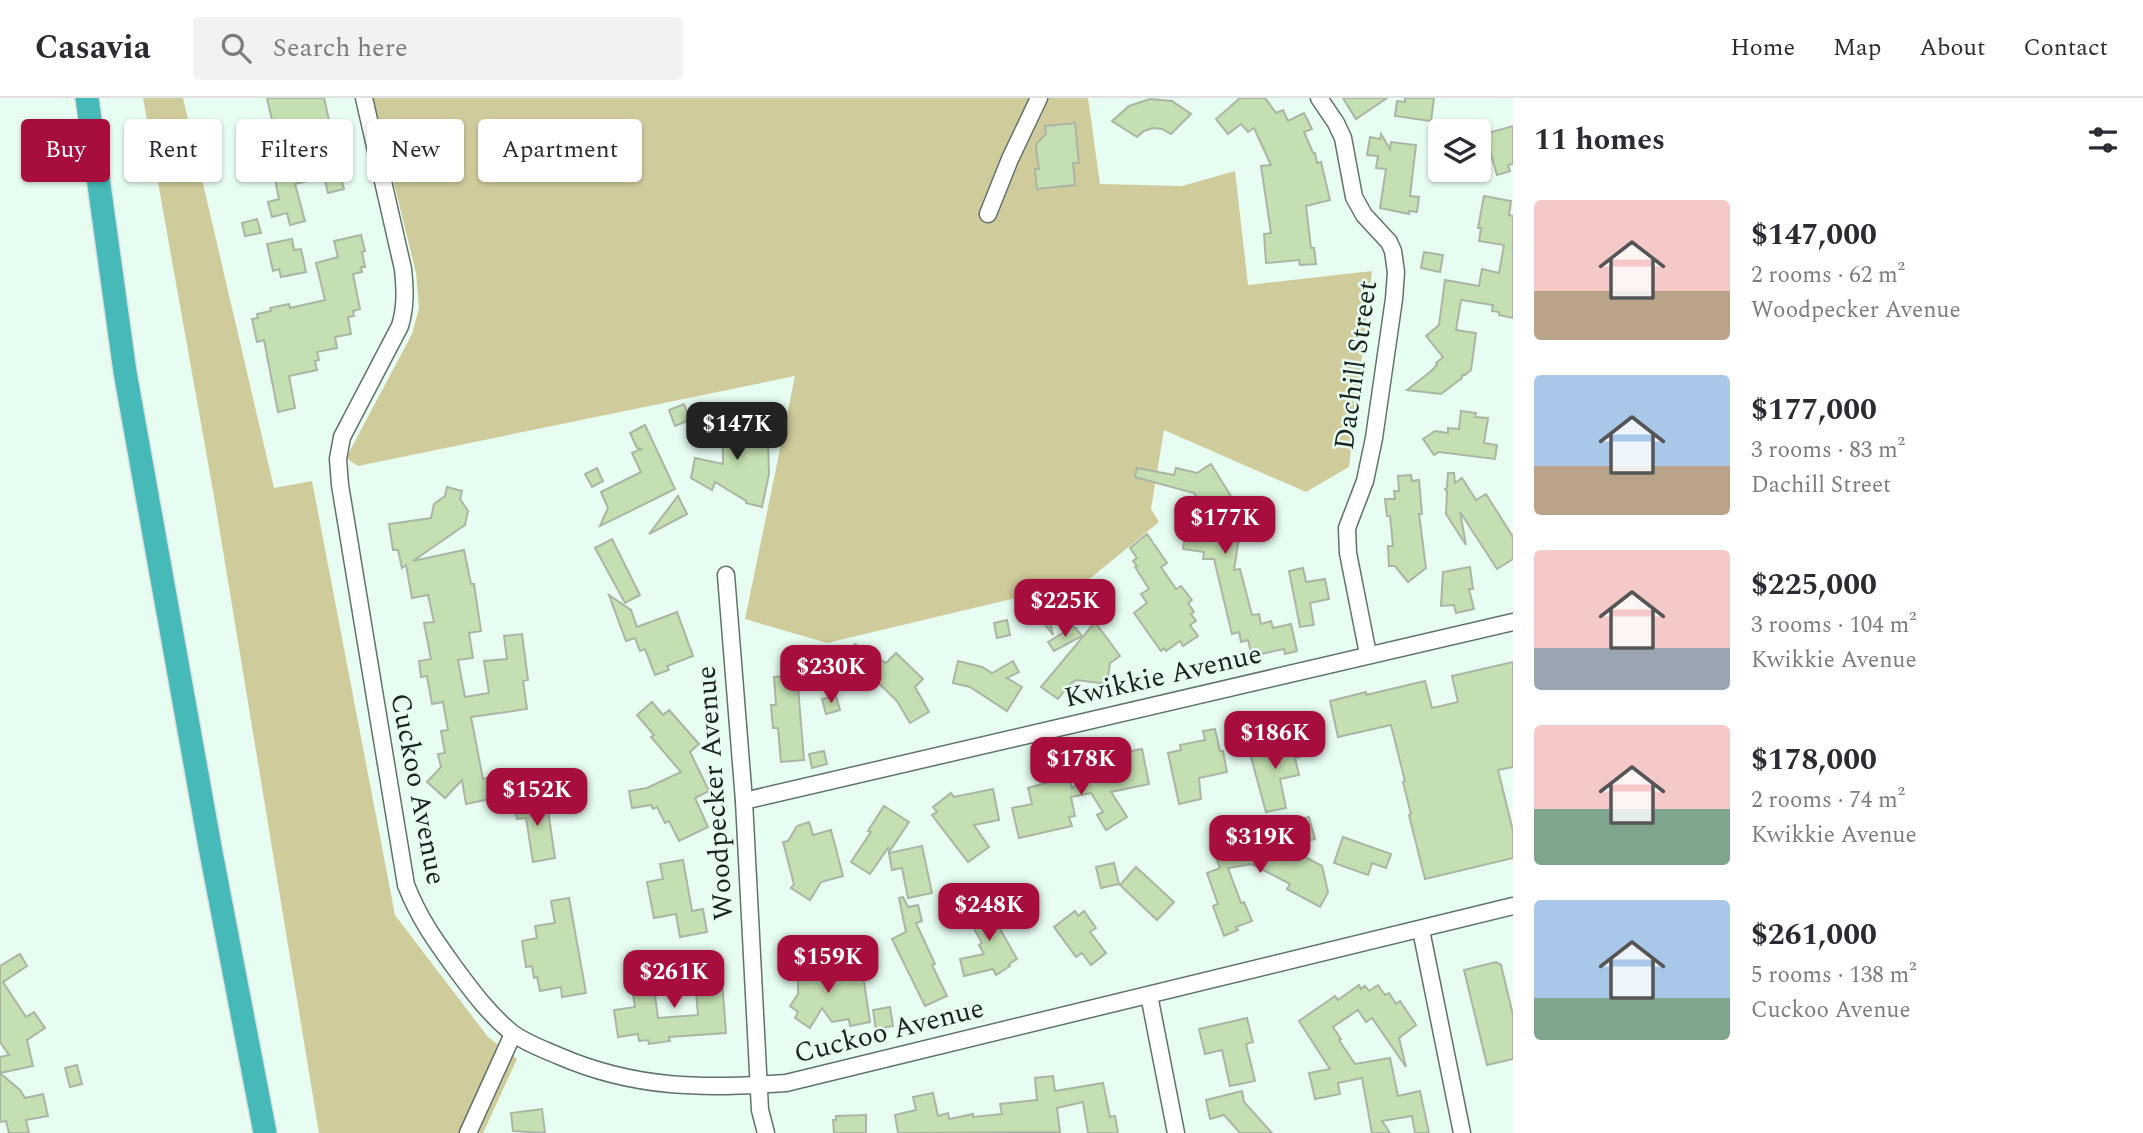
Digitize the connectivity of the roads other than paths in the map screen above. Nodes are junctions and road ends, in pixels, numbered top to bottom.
1 (87, 98) edge
2 (364, 98) edge
3 (1039, 98) edge
4 (1319, 98) edge
5 (988, 214) dead end
6 (726, 575) dead end
7 (1513, 622) edge
8 (1368, 654) junction
9 (744, 801) junction
10 (1513, 906) edge
11 (1421, 929) junction
12 (1149, 995) junction
13 (513, 1034) junction
14 (760, 1085) junction
15 (265, 1133) edge
16 (468, 1133) edge
17 (766, 1133) edge
18 (1176, 1133) edge
19 (1462, 1133) edge

1 - 15 highway
2 - 13 street, Cuckoo Avenue
3 - 5 street
4 - 8 street, Dachill Street
6 - 9 street, Woodpecker Avenue
7 - 8 street, Kwikkie Avenue
8 - 9 street, Kwikkie Avenue
9 - 14 street, Woodpecker Avenue
10 - 11 street, Cuckoo Avenue
11 - 12 street, Cuckoo Avenue
11 - 19 street
12 - 14 street, Cuckoo Avenue
12 - 18 street
13 - 14 street, Cuckoo Avenue
13 - 16 street
14 - 17 street, Woodpecker Avenue

